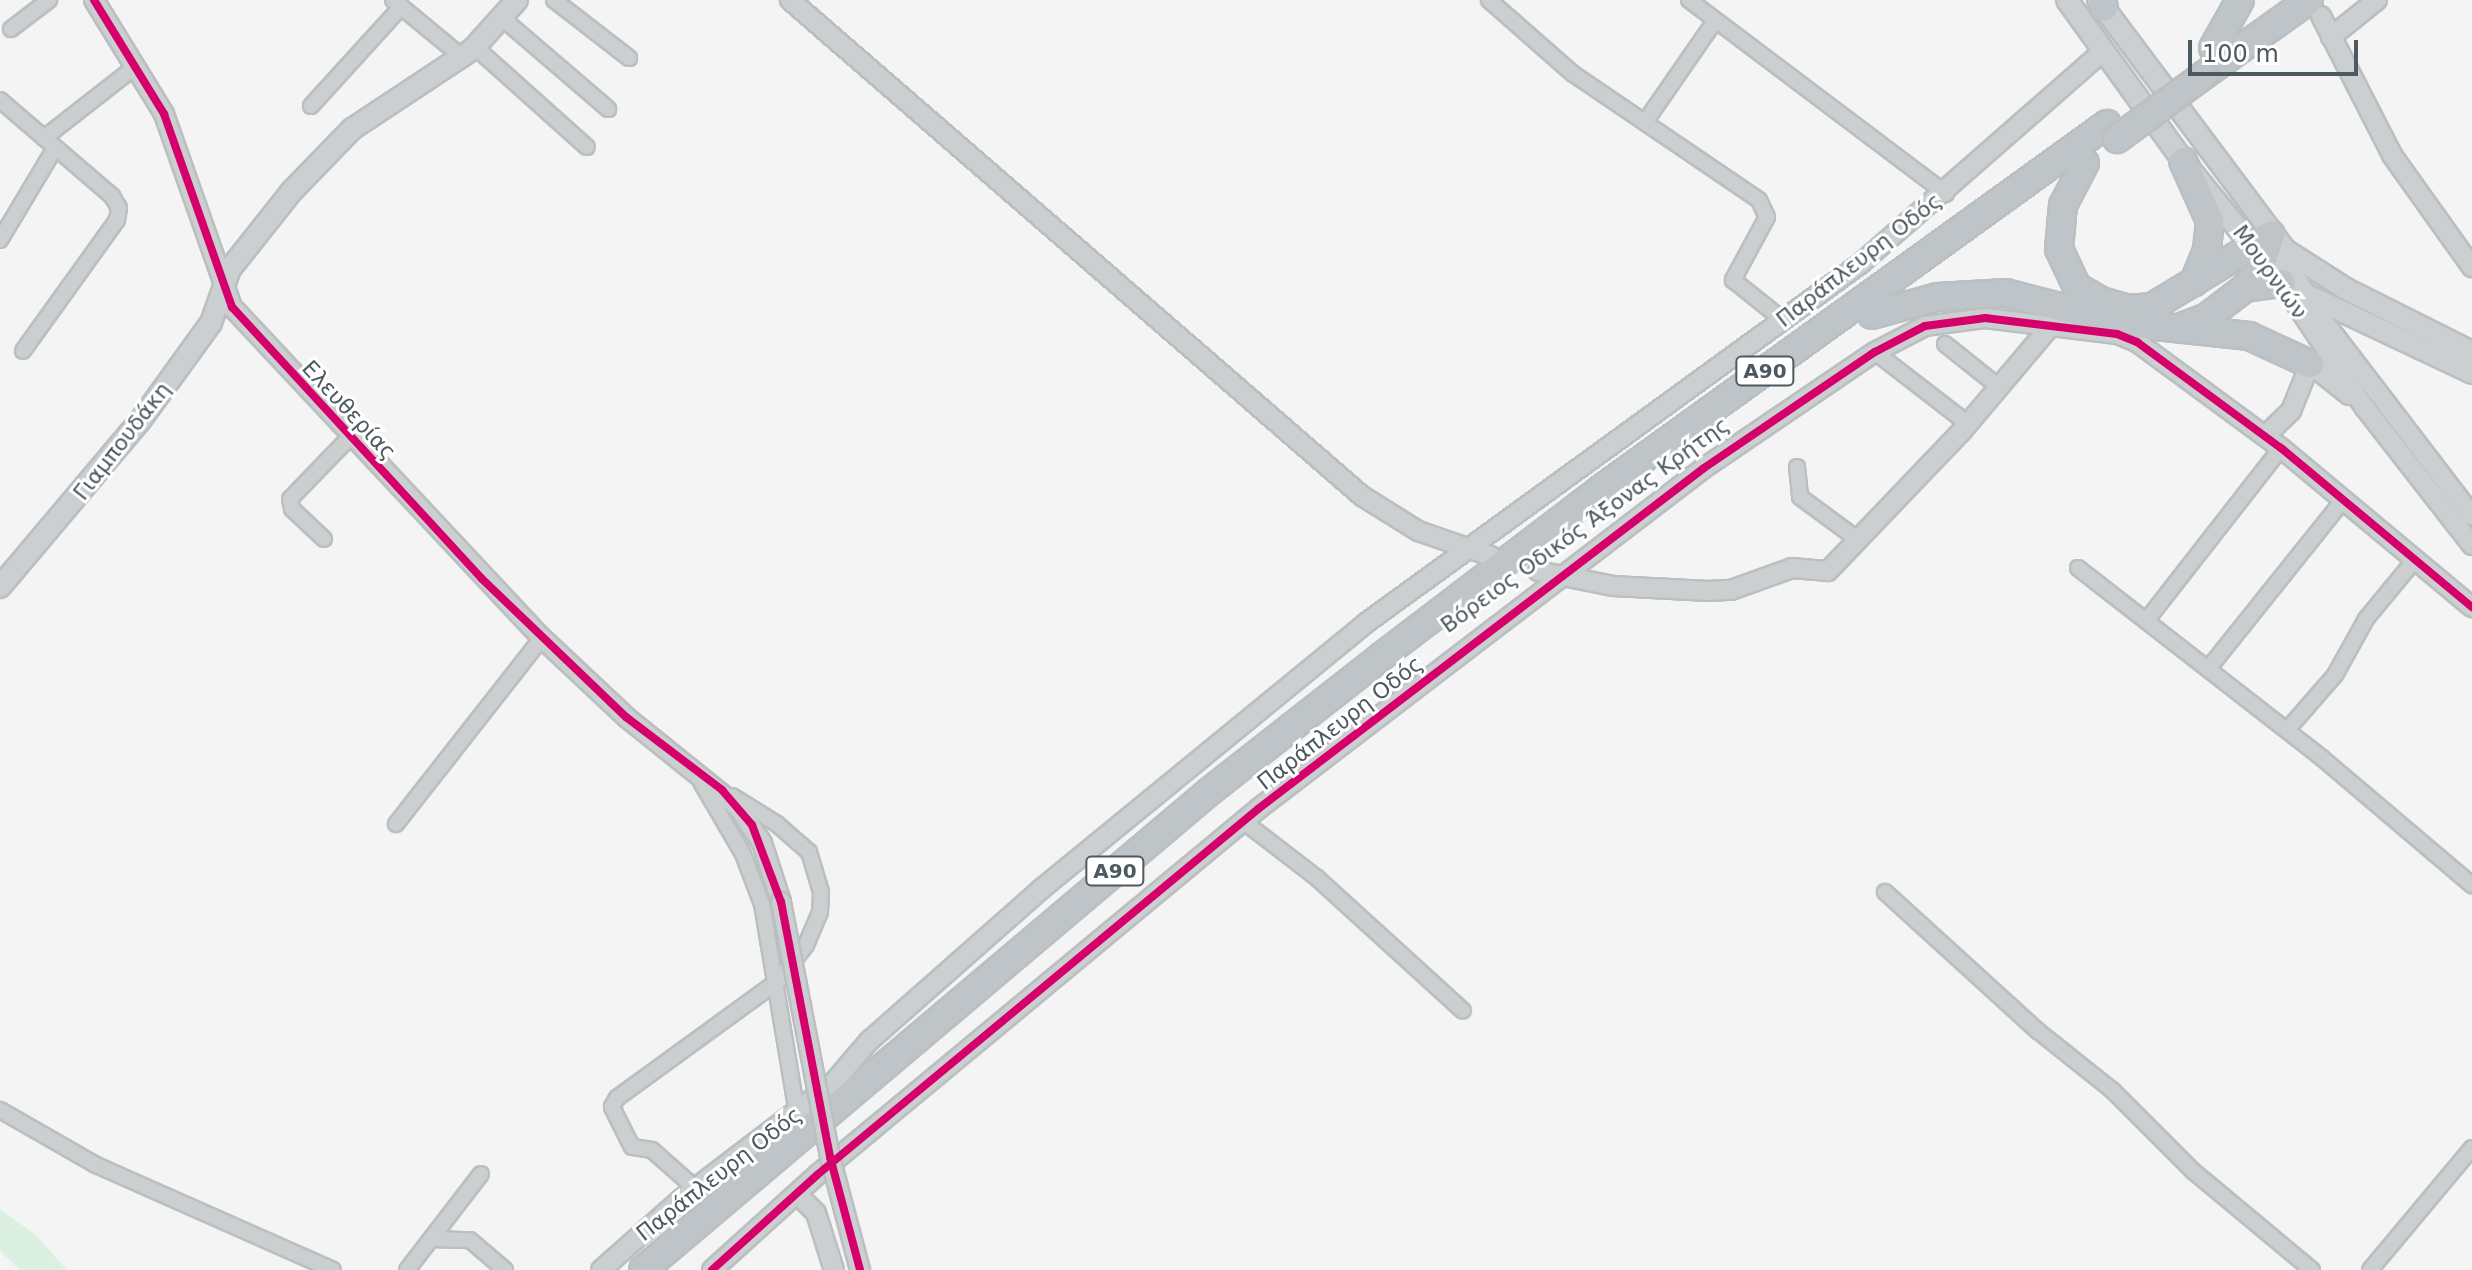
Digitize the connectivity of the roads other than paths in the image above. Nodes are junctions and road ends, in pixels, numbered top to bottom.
1 (49, 0) edge
2 (94, 0) edge
3 (517, 0) edge
4 (554, 0) edge
5 (790, 0) edge
6 (1489, 0) edge
7 (1689, 0) edge
8 (2067, 0) edge
9 (2240, 0) edge
10 (2280, 0) edge
11 (2377, 0) edge
12 (2101, 3) edge
13 (397, 4) edge
14 (2315, 8) edge
15 (502, 18) junction
16 (1715, 21) junction
17 (11, 29) dead end
18 (2331, 37) junction
19 (2213, 48) junction
20 (468, 52) junction
21 (2102, 52) junction
22 (629, 58) dead end
23 (135, 67) junction
24 (2197, 70) junction
25 (0, 100) edge
26 (311, 106) dead end
27 (608, 109) dead end
28 (1645, 122) junction
29 (2112, 131) junction
30 (50, 143) junction
31 (587, 147) dead end
32 (2183, 161) junction
33 (2085, 163) junction
34 (1946, 194) junction
35 (0, 240) edge
36 (2264, 248) junction
37 (2472, 267) edge
38 (2194, 282) junction
39 (223, 284) junction
40 (2291, 286) junction
41 (2245, 288) junction
42 (1872, 315) junction
43 (1783, 320) junction
44 (2049, 328) junction
45 (2177, 328) junction
46 (1945, 344) dead end
47 (23, 351) dead end
48 (1875, 352) junction
49 (2472, 352) edge
50 (2310, 364) junction
51 (2472, 373) edge
52 (1999, 387) junction
53 (2365, 408) junction
54 (1968, 424) junction
55 (2265, 436) junction
56 (350, 437) junction
57 (2281, 448) junction
58 (1797, 467) dead end
59 (2342, 502) junction
60 (2472, 516) edge
61 (324, 539) dead end
62 (1860, 541) junction
63 (2472, 545) edge
64 (1470, 550) junction
65 (1491, 556) dead end
66 (2414, 561) junction
67 (2078, 568) dead end
68 (1538, 571) dead end
69 (1560, 578) junction
70 (0, 587) edge
71 (2472, 607) edge
72 (2146, 621) junction
73 (542, 638) junction
74 (2208, 669) junction
75 (2287, 730) junction
76 (689, 763) junction
77 (722, 790) junction
78 (1243, 821) junction
79 (396, 824) dead end
80 (2472, 885) edge
81 (1885, 892) dead end
82 (778, 981) junction
83 (1463, 1011) dead end
84 (0, 1110) edge
85 (797, 1113) junction
86 (2472, 1148) edge
87 (481, 1174) dead end
88 (695, 1188) junction
89 (799, 1196) junction
90 (432, 1239) junction
91 (333, 1270) edge
92 (407, 1270) edge
93 (505, 1270) edge
94 (601, 1270) edge
95 (643, 1270) edge
96 (668, 1270) edge
97 (712, 1270) edge
98 (834, 1270) edge
99 (860, 1270) edge
100 (2312, 1270) edge
101 (2370, 1270) edge

1 - 17 street
2 - 23 street, Ελευθερίας
3 - 15 main road, Γιαμπουδάκη
4 - 22 street
5 - 64 street
6 - 28 street
7 - 16 street
8 - 21 main road, Μουρνιών
9 - 19 highway
10 - 19 highway, Βόρειος Οδικός Άξονας Κρήτης / Α90
11 - 18 street
12 - 36 main road
13 - 20 street
13 - 26 street
14 - 18 street
14 - 24 highway, Βόρειος Οδικός Άξονας Κρήτης / Α90
15 - 20 main road, Γιαμπουδάκη
15 - 27 street
16 - 28 street
16 - 34 street
18 - 37 street
19 - 24 highway, Βόρειος Οδικός Άξονας Κρήτης / Α90
20 - 31 street
20 - 39 main road, Γιαμπουδάκη
21 - 32 main road, Μουρνιών
21 - 34 street, Παράπλευρη Οδός
23 - 30 street
23 - 39 street, Ελευθερίας
24 - 29 highway, Βόρειος Οδικός Άξονας Κρήτης / Α90
25 - 30 street
28 - 43 street
29 - 33 highway, Βόρειος Οδικός Άξονας Κρήτης / Α90
29 - 95 highway, Βόρειος Οδικός Άξονας Κρήτης / Α90
30 - 35 street
30 - 47 street
32 - 36 main road, Μουρνιών
32 - 38 highway
33 - 38 highway
33 - 42 highway, Βόρειος Οδικός Άξονας Κρήτης / Α90
34 - 43 street, Παράπλευρη Οδός
36 - 38 highway
36 - 40 main road, Μουρνιών
36 - 41 highway
36 - 49 main road
39 - 56 street, Ελευθερίας
39 - 70 main road, Γιαμπουδάκη
40 - 41 highway
40 - 51 main road
40 - 53 street, Μουρνιών
40 - 60 street, Μουρνιών
41 - 45 highway
42 - 45 highway
42 - 96 highway, Βόρειος Οδικός Άξονας Κρήτης / Α90
43 - 64 street, Παράπλευρη Οδός
44 - 48 street, Παράπλευρη Οδός
44 - 52 street
44 - 55 street, Παράπλευρη Οδός
45 - 50 highway
46 - 52 street
48 - 54 street
48 - 69 street, Παράπλευρη Οδός
50 - 53 street
50 - 55 street
52 - 54 street
53 - 63 street, Μουρνιών
54 - 62 street
55 - 57 street, Παράπλευρη Οδός
56 - 61 street
56 - 73 street, Ελευθερίας
57 - 59 street, Παράπλευρη Οδός
57 - 72 street
58 - 62 street
59 - 66 street, Παράπλευρη Οδός
59 - 74 street
62 - 69 street
64 - 65 street
64 - 85 street, Παράπλευρη Οδός
66 - 71 street, Παράπλευρη Οδός
66 - 75 street
67 - 72 street
68 - 69 street
69 - 78 street, Παράπλευρη Οδός
72 - 74 street
73 - 76 street, Ελευθερίας
73 - 79 street
74 - 75 street
75 - 80 street
76 - 77 street, Ελευθερίας
76 - 82 street
77 - 82 street
77 - 99 street, Ελευθερίας, bridge
78 - 83 street
78 - 89 street, Παράπλευρη Οδός
81 - 100 street
82 - 85 street
82 - 88 street
84 - 91 street
85 - 88 street, Παράπλευρη Οδός
86 - 101 street
87 - 90 street
88 - 94 street, Παράπλευρη Οδός
89 - 97 street, Παράπλευρη Οδός
89 - 98 street
90 - 92 street
90 - 93 street

